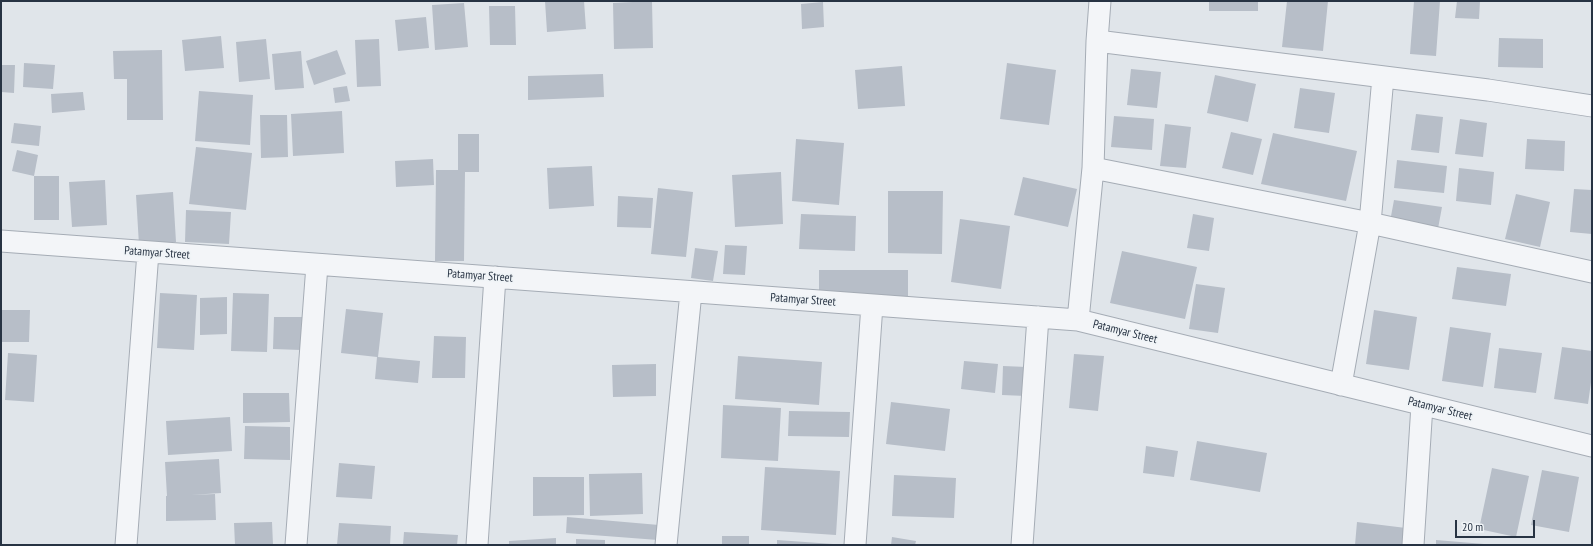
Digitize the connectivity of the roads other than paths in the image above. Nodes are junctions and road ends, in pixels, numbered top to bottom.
1 (1100, 1) edge
2 (1097, 41) junction
3 (1383, 77) junction
4 (1592, 106) edge
5 (1093, 168) junction
6 (1370, 223) junction
7 (1, 241) edge
8 (148, 252) junction
9 (317, 265) junction
10 (1592, 272) edge
11 (495, 277) junction
12 (691, 292) junction
13 (872, 305) junction
14 (1038, 317) junction
15 (1078, 320) junction
16 (1341, 385) junction
17 (1422, 405) junction
18 (1592, 446) edge
19 (126, 545) edge
20 (296, 545) edge
21 (478, 545) edge
22 (666, 545) edge
23 (854, 545) edge
24 (1022, 545) edge
25 (1414, 545) edge

1 - 2 street
2 - 3 street
2 - 5 street
3 - 4 street
3 - 6 street
5 - 6 street
5 - 15 street
6 - 10 street
6 - 16 street
7 - 8 street, Patamyar Street
8 - 9 street, Patamyar Street
8 - 19 street
9 - 11 street, Patamyar Street
9 - 20 street
11 - 12 street, Patamyar Street
11 - 21 street
12 - 13 street, Patamyar Street
12 - 22 street
13 - 14 street, Patamyar Street
13 - 23 street
14 - 15 street, Patamyar Street
14 - 24 street
15 - 16 street, Patamyar Street
16 - 17 street, Patamyar Street
17 - 18 street, Patamyar Street
17 - 25 street

